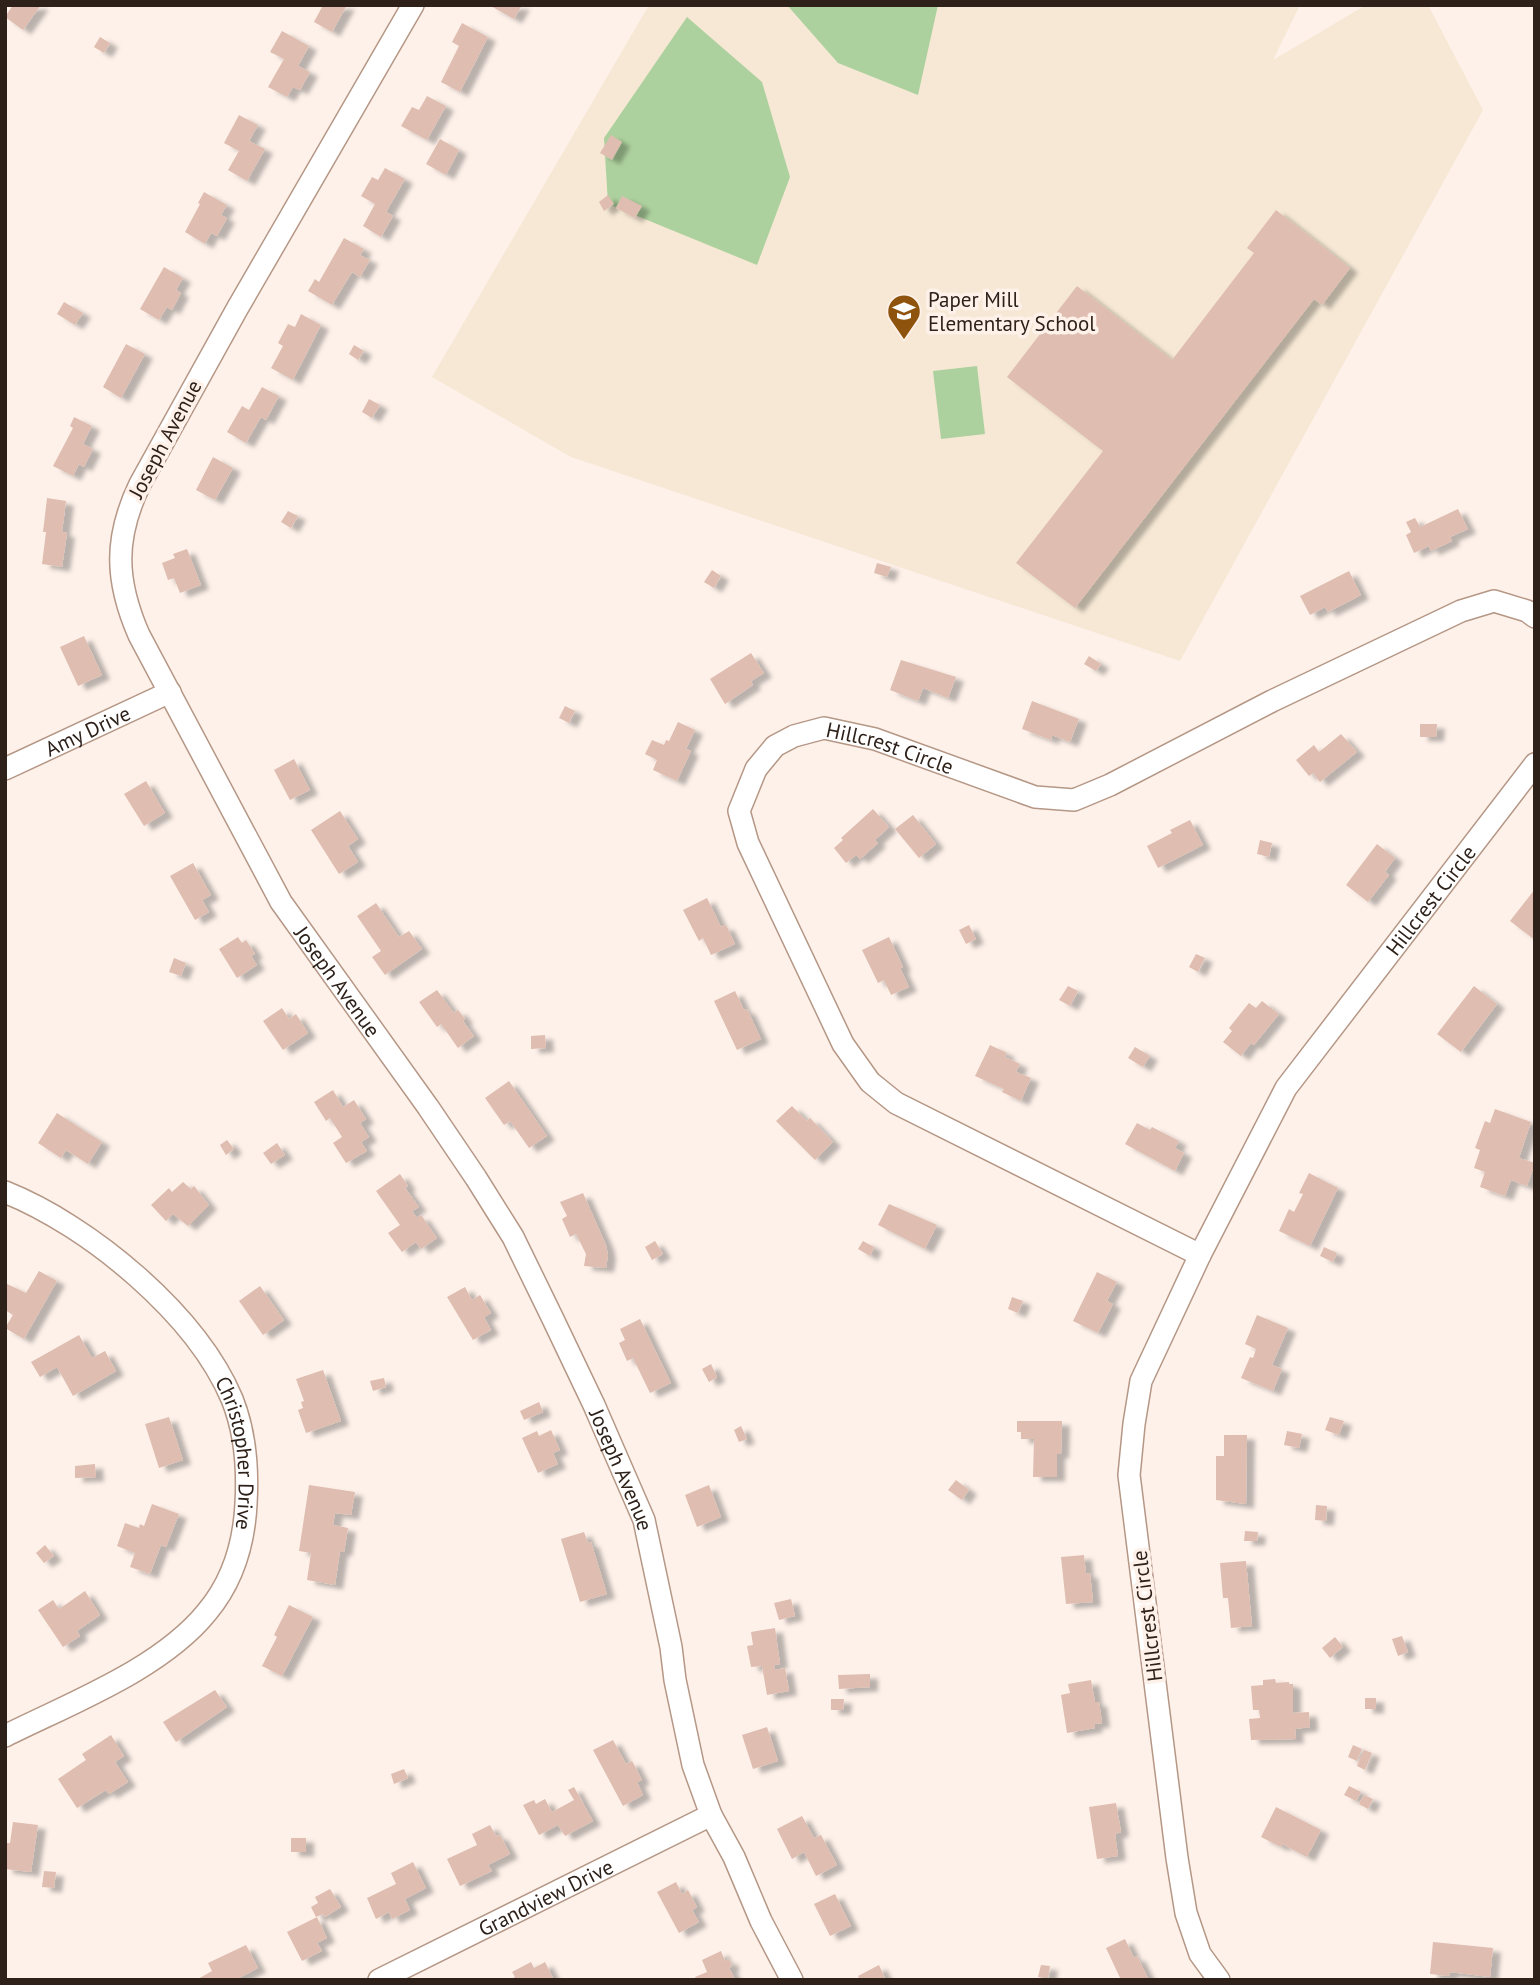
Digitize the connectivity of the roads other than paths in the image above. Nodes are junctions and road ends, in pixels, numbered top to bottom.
1 (413, 5) edge
2 (1535, 617) edge
3 (170, 692) junction
4 (1535, 764) edge
5 (5, 769) edge
6 (5, 1192) edge
7 (1200, 1255) junction
8 (5, 1736) edge
9 (711, 1815) junction
10 (379, 1980) edge
11 (792, 1980) edge
12 (1219, 1980) edge

1 - 3 street, Joseph Avenue
2 - 7 street, Hillcrest Circle
3 - 5 street, Amy Drive
3 - 9 street, Joseph Avenue
4 - 7 street, Hillcrest Circle
6 - 8 street, Christopher Drive
7 - 12 street, Hillcrest Circle
9 - 10 street, Grandview Drive
9 - 11 street, Joseph Avenue

